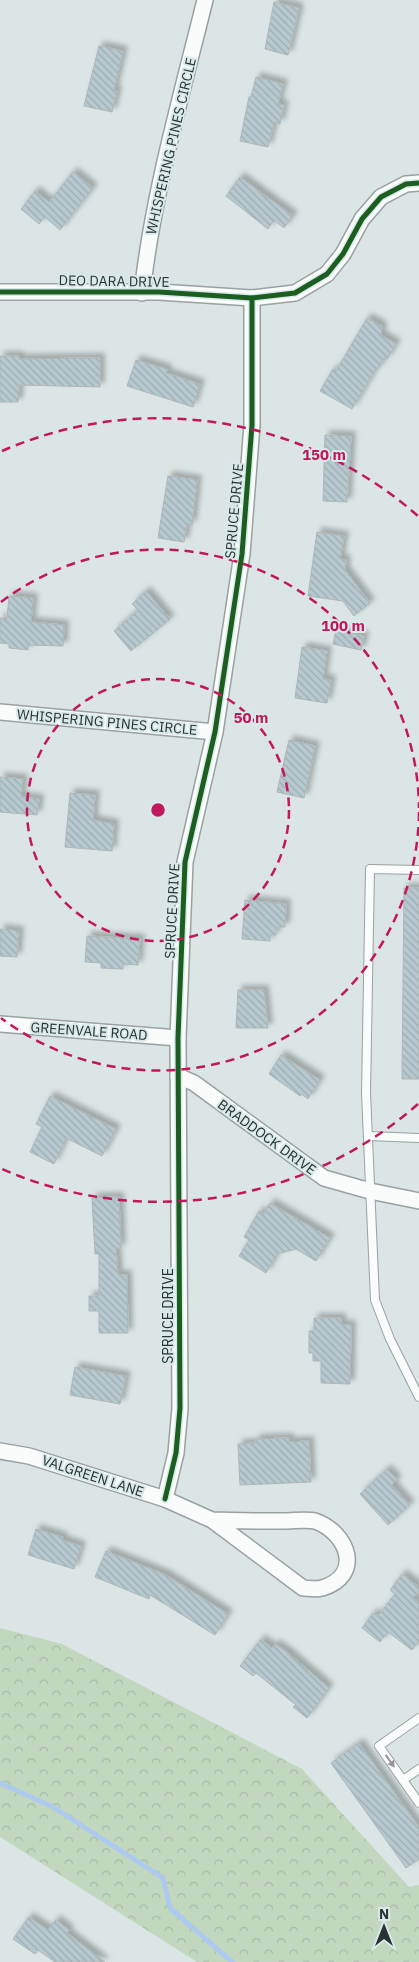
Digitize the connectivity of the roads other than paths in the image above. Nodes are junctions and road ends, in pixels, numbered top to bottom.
1 (205, 0) edge
2 (419, 183) edge
3 (0, 292) edge
4 (142, 293) junction
5 (252, 298) junction
6 (0, 712) edge
7 (214, 732) junction
8 (419, 870) edge
9 (0, 1024) edge
10 (178, 1038) junction
11 (178, 1076) junction
12 (368, 1136) junction
13 (419, 1138) edge
14 (370, 1191) junction
15 (419, 1200) edge
16 (419, 1397) edge
17 (0, 1451) edge
18 (165, 1499) junction
19 (212, 1520) junction
20 (419, 1718) edge
21 (419, 1769) edge
22 (403, 1780) junction
23 (419, 1803) edge

1 - 4 street, WHISPERING PINES CIRCLE
2 - 5 street, DEO DARA DRIVE
3 - 4 street, DEO DARA DRIVE
4 - 5 street, DEO DARA DRIVE
5 - 7 street, SPRUCE DRIVE
6 - 7 street, WHISPERING PINES CIRCLE
7 - 10 street, SPRUCE DRIVE
8 - 12 lane
9 - 10 street, GREENVALE ROAD
10 - 11 street, SPRUCE DRIVE
11 - 14 street, BRADDOCK DRIVE
11 - 18 street, SPRUCE DRIVE
12 - 13 lane
12 - 14 lane
14 - 15 street, BRADDOCK DRIVE
14 - 16 lane
17 - 18 street, VALGREEN LANE
18 - 19 street, VALGREEN LANE
19 - 19 street, VALGREEN LANE
20 -> 22 lane
21 - 22 lane
22 - 23 lane

